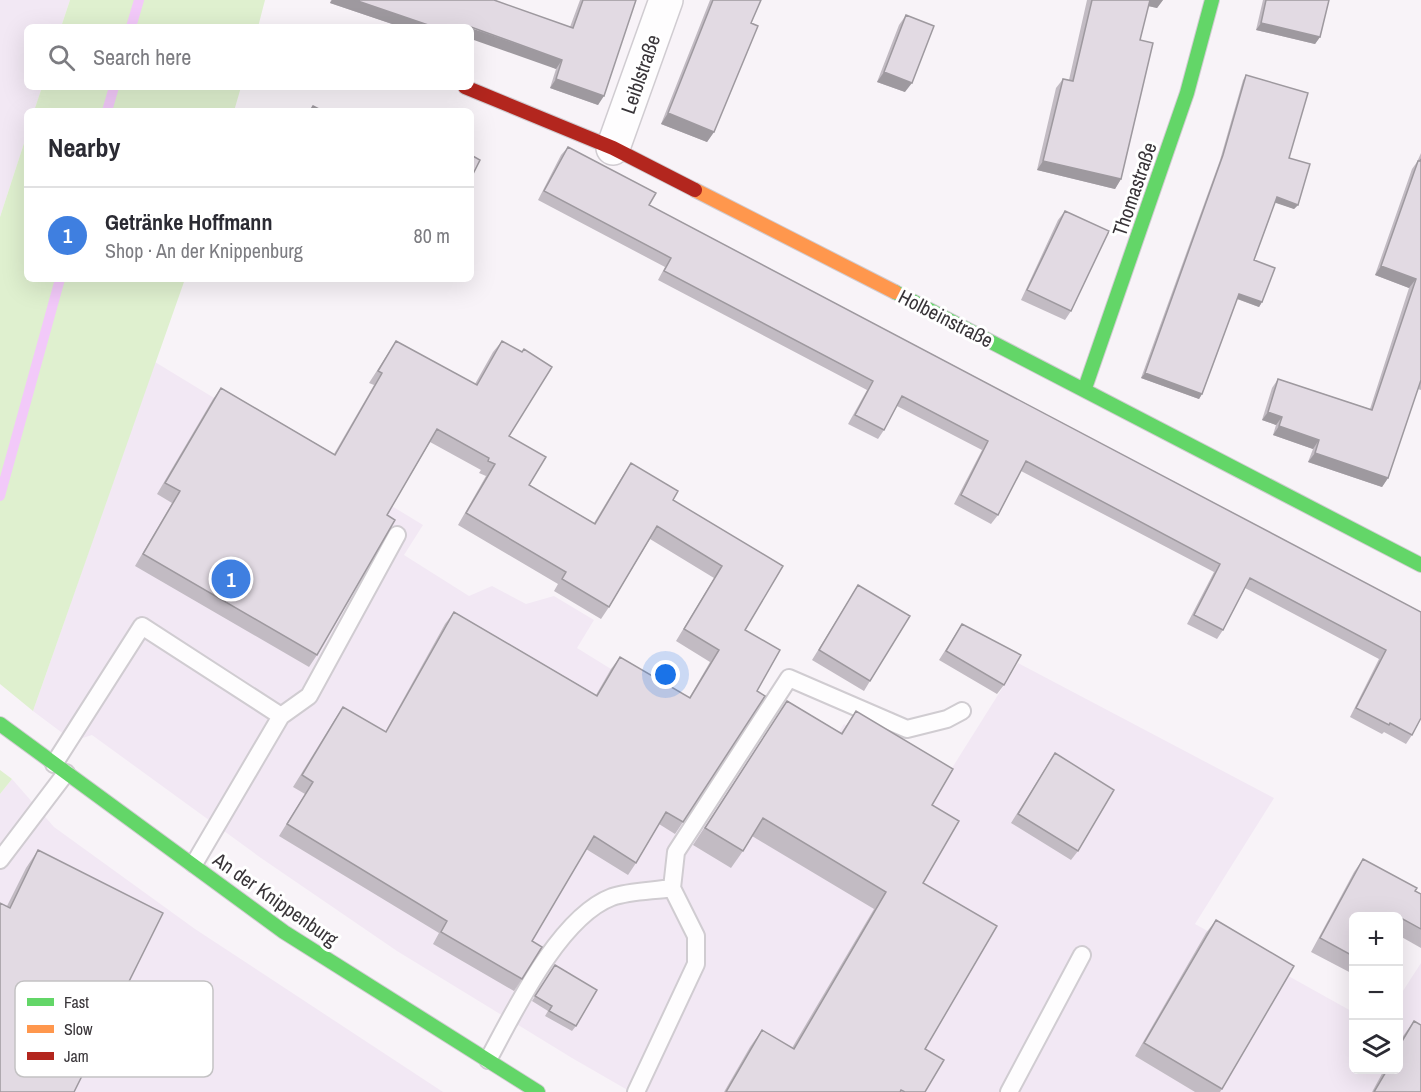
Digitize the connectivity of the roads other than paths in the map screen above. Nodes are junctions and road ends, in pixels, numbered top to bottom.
1 (666, 0) edge
2 (1212, 0) edge
3 (472, 90) edge
4 (613, 148) junction
5 (1085, 388) junction
6 (397, 535) dead end
7 (1420, 563) edge
8 (962, 711) dead end
9 (281, 716) junction
10 (0, 724) edge
11 (60, 769) junction
12 (0, 860) edge
13 (194, 864) junction
14 (672, 888) junction
15 (1082, 955) dead end
16 (488, 1060) junction
17 (538, 1092) edge
18 (636, 1092) edge
19 (1009, 1092) edge

1 - 4 street, Leiblstraße
2 - 5 street, Thomastraße
3 - 4 street, Holbeinstraße
4 - 5 street, Holbeinstraße
5 - 7 street, Holbeinstraße
6 - 9 lane
8 - 14 lane
9 - 11 lane
9 - 13 lane
10 - 11 street, An der Knippenburg
11 - 12 lane
11 - 13 street, An der Knippenburg
13 - 16 street, An der Knippenburg
14 - 16 lane
14 - 18 lane
15 - 19 lane
16 - 17 street, An der Knippenburg

